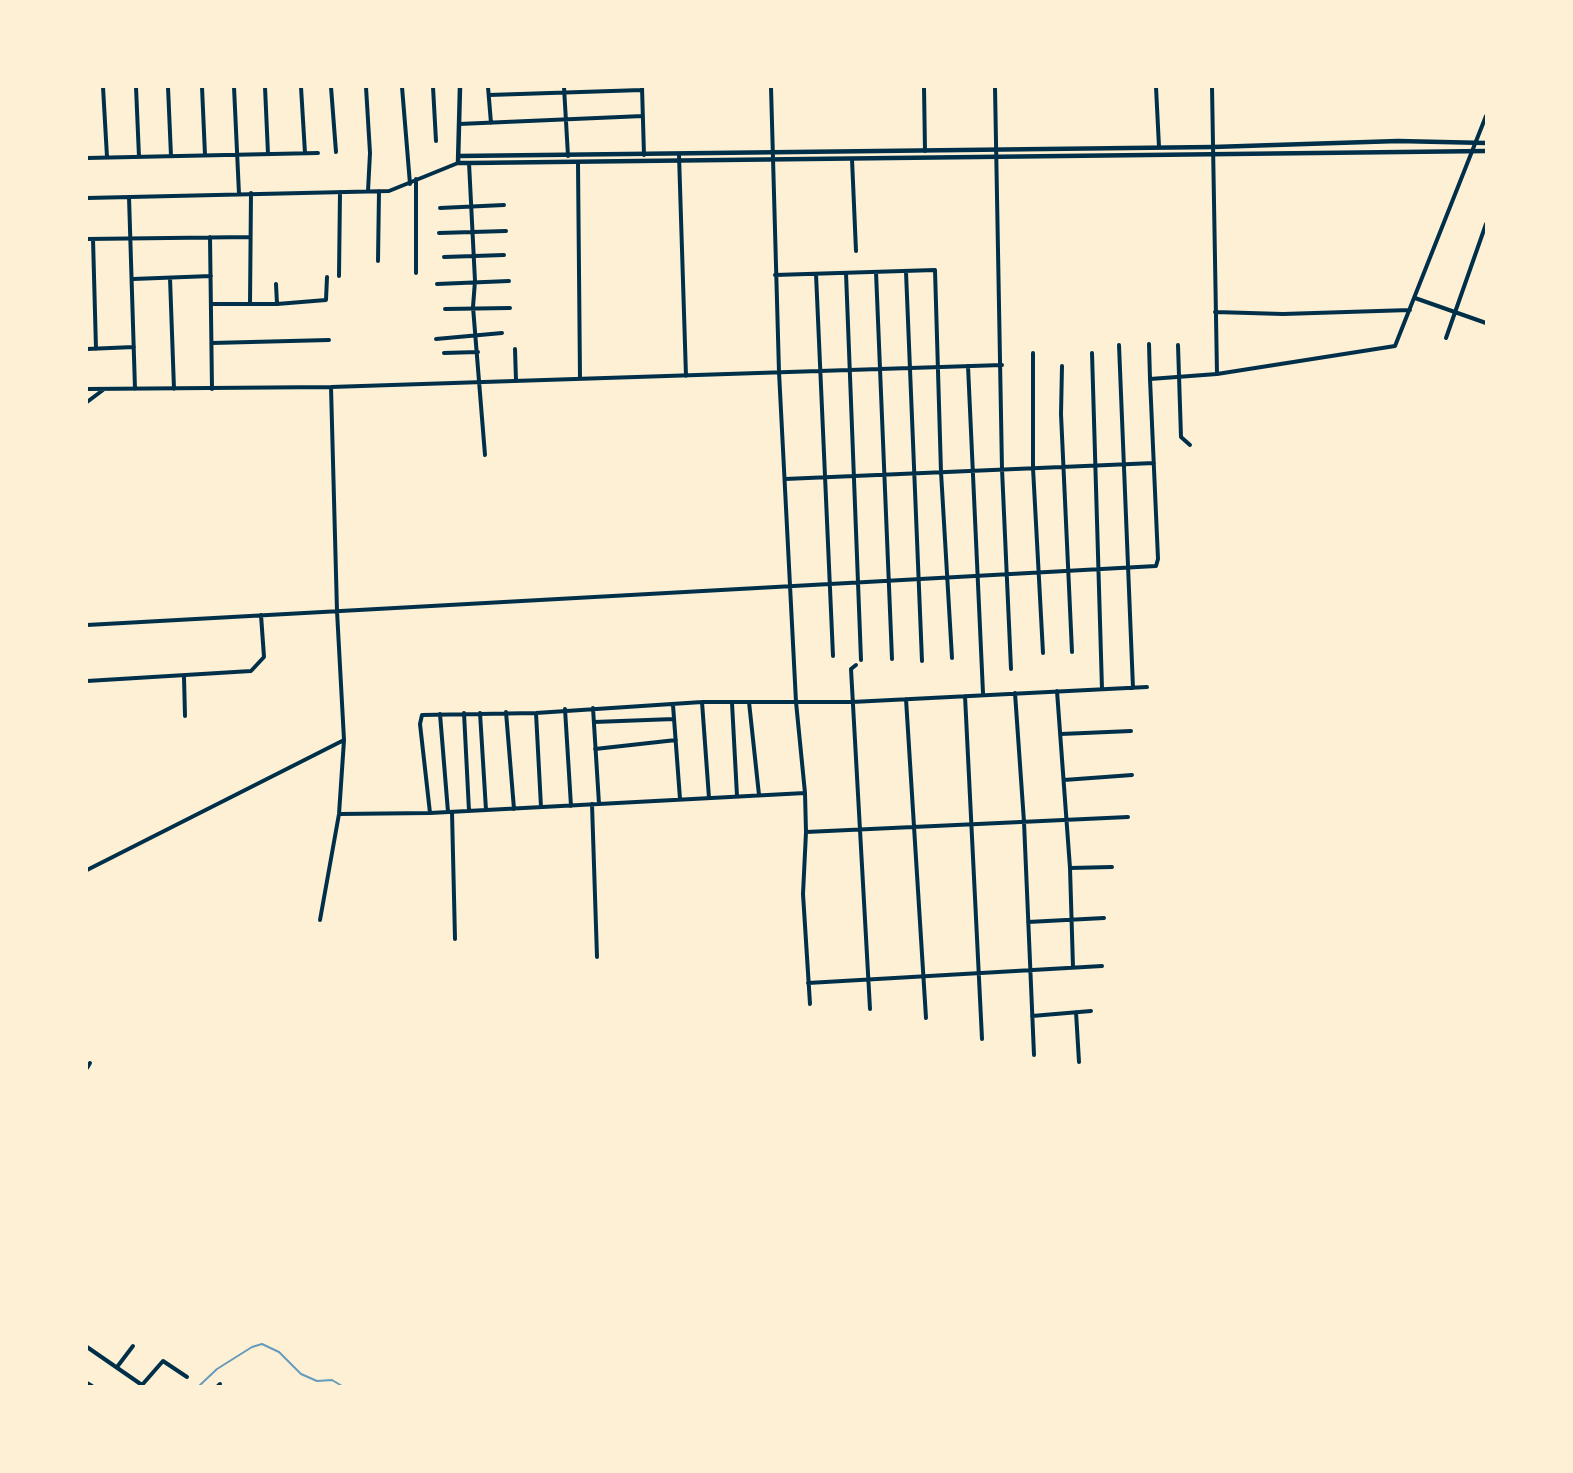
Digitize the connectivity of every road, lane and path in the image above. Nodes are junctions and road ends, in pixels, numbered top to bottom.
1 (103, 87) edge
2 (136, 87) edge
3 (168, 87) edge
4 (201, 87) edge
5 (234, 87) edge
6 (265, 87) edge
7 (301, 87) edge
8 (331, 87) edge
9 (366, 87) edge
10 (402, 87) edge
11 (433, 87) edge
12 (460, 87) edge
13 (488, 87) edge
14 (771, 87) edge
15 (924, 87) edge
16 (995, 87) edge
17 (1156, 87) edge
18 (1212, 87) edge
19 (642, 88) edge
20 (564, 90) edge
21 (489, 95) junction
22 (643, 116) junction
23 (1486, 116) edge
24 (566, 120) junction
25 (491, 123) junction
26 (459, 124) junction
27 (436, 141) dead end
28 (1407, 141) junction
29 (1475, 143) junction
30 (1486, 143) edge
31 (1265, 145) junction
32 (1159, 147) junction
33 (1213, 147) junction
34 (996, 149) junction
35 (925, 151) junction
36 (1472, 151) junction
37 (1486, 151) edge
38 (336, 152) dead end
39 (1407, 152) junction
40 (305, 153) junction
41 (318, 153) dead end
42 (772, 153) junction
43 (1264, 153) junction
44 (237, 154) junction
45 (268, 154) junction
46 (1214, 154) junction
47 (205, 155) junction
48 (644, 155) junction
49 (679, 155) junction
50 (171, 156) junction
51 (459, 156) junction
52 (996, 156) junction
53 (107, 157) junction
54 (139, 157) junction
55 (568, 157) junction
56 (87, 158) edge
57 (852, 159) junction
58 (678, 161) junction
59 (772, 161) junction
60 (458, 163) junction
61 (469, 163) junction
62 (578, 163) junction
63 (416, 180) junction
64 (410, 184) junction
65 (368, 191) junction
66 (379, 191) junction
67 (340, 192) junction
68 (239, 194) junction
69 (250, 194) junction
70 (129, 197) junction
71 (87, 198) edge
72 (504, 205) dead end
73 (472, 206) junction
74 (440, 208) dead end
75 (1486, 225) edge
76 (472, 231) junction
77 (506, 231) dead end
78 (439, 233) dead end
79 (210, 237) junction
80 (250, 237) junction
81 (93, 238) junction
82 (132, 238) junction
83 (87, 239) edge
84 (856, 251) dead end
85 (504, 255) dead end
86 (473, 256) junction
87 (444, 257) dead end
88 (378, 261) dead end
89 (876, 272) junction
90 (906, 272) junction
91 (416, 273) dead end
92 (846, 273) junction
93 (816, 274) junction
94 (776, 275) junction
95 (211, 276) junction
96 (339, 276) dead end
97 (327, 277) dead end
98 (170, 278) junction
99 (133, 279) junction
100 (508, 280) dead end
101 (475, 281) junction
102 (276, 284) dead end
103 (437, 284) dead end
104 (1415, 298) junction
105 (211, 304) junction
106 (250, 304) junction
107 (277, 304) junction
108 (473, 307) junction
109 (510, 308) dead end
110 (445, 309) dead end
111 (87, 310) edge
112 (95, 310) junction
113 (1410, 310) junction
114 (1215, 312) junction
115 (1456, 313) junction
116 (1486, 317) edge
117 (1485, 323) edge
118 (502, 333) dead end
119 (476, 335) junction
120 (1446, 338) dead end
121 (436, 339) dead end
122 (329, 340) dead end
123 (212, 343) junction
124 (1149, 344) dead end
125 (1119, 345) dead end
126 (1178, 345) dead end
127 (134, 347) junction
128 (96, 349) junction
129 (515, 349) dead end
130 (87, 350) edge
131 (478, 352) junction
132 (444, 353) dead end
133 (1033, 353) dead end
134 (1092, 353) dead end
135 (1002, 365) junction
136 (968, 366) junction
137 (1062, 366) dead end
138 (938, 367) junction
139 (910, 368) junction
140 (879, 369) junction
141 (819, 371) junction
142 (850, 371) junction
143 (779, 372) junction
144 (1217, 374) junction
145 (686, 376) junction
146 (1179, 376) junction
147 (580, 379) junction
148 (1150, 379) junction
149 (516, 381) junction
150 (481, 382) junction
151 (331, 387) junction
152 (87, 389) edge
153 (104, 389) junction
154 (135, 389) junction
155 (174, 389) junction
156 (212, 389) junction
157 (87, 402) edge
158 (1191, 445) dead end
159 (485, 455) dead end
160 (1154, 463) junction
161 (1125, 464) junction
162 (1094, 465) junction
163 (1064, 467) junction
164 (1033, 468) junction
165 (1002, 469) junction
166 (971, 471) junction
167 (941, 472) junction
168 (913, 473) junction
169 (883, 475) junction
170 (854, 476) junction
171 (824, 477) junction
172 (785, 479) junction
173 (1129, 568) junction
174 (1098, 569) junction
175 (1068, 571) junction
176 (1039, 572) junction
177 (1009, 573) junction
178 (976, 575) junction
179 (918, 577) junction
180 (947, 577) junction
181 (887, 579) junction
182 (858, 580) junction
183 (828, 584) junction
184 (791, 586) junction
185 (337, 611) junction
186 (261, 615) junction
187 (87, 625) edge
188 (1072, 652) dead end
189 (1043, 653) dead end
190 (833, 656) dead end
191 (952, 658) dead end
192 (892, 659) dead end
193 (861, 660) dead end
194 (922, 661) dead end
195 (856, 665) dead end
196 (1011, 669) dead end
197 (184, 676) junction
198 (87, 681) edge
199 (1147, 687) dead end
200 (1133, 688) junction
201 (1102, 689) junction
202 (1057, 691) junction
203 (983, 693) junction
204 (1016, 693) junction
205 (965, 696) junction
206 (906, 699) junction
207 (702, 702) junction
208 (749, 702) junction
209 (796, 702) junction
210 (852, 702) junction
211 (732, 703) junction
212 (673, 705) junction
213 (593, 708) junction
214 (565, 709) junction
215 (506, 712) junction
216 (464, 713) junction
217 (480, 713) junction
218 (536, 713) junction
219 (440, 714) junction
220 (185, 717) dead end
221 (674, 719) junction
222 (594, 722) junction
223 (1131, 731) dead end
224 (1061, 734) junction
225 (344, 740) junction
226 (676, 740) junction
227 (594, 749) junction
228 (1132, 775) dead end
229 (1064, 780) junction
230 (805, 793) junction
231 (759, 795) junction
232 (737, 796) junction
233 (709, 798) junction
234 (680, 800) junction
235 (592, 804) junction
236 (599, 804) junction
237 (571, 806) junction
238 (541, 807) junction
239 (513, 809) junction
240 (486, 810) junction
241 (469, 811) junction
242 (450, 812) junction
243 (430, 813) junction
244 (339, 814) junction
245 (1128, 817) dead end
246 (1066, 820) junction
247 (1024, 822) junction
248 (971, 824) junction
249 (915, 827) junction
250 (860, 830) junction
251 (806, 832) junction
252 (1112, 867) dead end
253 (1071, 868) junction
254 (87, 870) edge
255 (1104, 918) dead end
256 (320, 920) dead end
257 (1072, 920) junction
258 (1028, 922) junction
259 (454, 939) dead end
260 (597, 957) dead end
261 (1102, 966) dead end
262 (1073, 967) junction
263 (1030, 969) junction
264 (978, 972) junction
265 (923, 977) junction
266 (868, 981) junction
267 (808, 983) junction
268 (810, 1004) dead end
269 (870, 1009) dead end
270 (1091, 1011) dead end
271 (1076, 1012) junction
272 (1032, 1016) junction
273 (926, 1018) dead end
274 (982, 1039) dead end
275 (1034, 1055) dead end
276 (1079, 1062) dead end
277 (90, 1063) dead end
278 (87, 1068) edge
279 (133, 1346) dead end
280 (88, 1350) edge
281 (117, 1367) junction
282 (187, 1377) dead end
283 (87, 1383) edge
284 (143, 1385) edge
285 (92, 1386) edge

1 - 53 street
2 - 54 street
3 - 50 street
4 - 47 street
5 - 44 street
6 - 45 street
7 - 40 street
8 - 38 street
9 - 65 street
10 - 64 street
11 - 27 street
12 - 26 street
13 - 21 street
14 - 42 street
15 - 35 street
16 - 34 street
17 - 32 street
18 - 33 street
19 - 20 street
19 - 22 street
20 - 21 street
20 - 24 street
21 - 25 street
22 - 24 street
22 - 48 street
23 - 29 street
24 - 25 street
24 - 55 street
25 - 26 street
26 - 51 street
28 - 29 street
28 - 31 street
28 - 39 street
29 - 30 street
29 - 36 street
31 - 33 street
31 - 43 street
32 - 33 street
32 - 34 street
33 - 46 street
34 - 35 street
34 - 52 street
35 - 42 street
36 - 37 street
36 - 39 street
36 - 104 street
39 - 43 street
40 - 41 street
40 - 45 street
42 - 49 street
42 - 59 street
43 - 46 street
44 - 45 street
44 - 47 street
44 - 68 street
46 - 52 street
46 - 114 street
47 - 50 street
48 - 49 street
48 - 55 street
49 - 58 street
50 - 54 street
51 - 55 street
51 - 60 street
52 - 57 street
52 - 135 street
53 - 54 street
53 - 56 street
57 - 59 street
57 - 84 street
58 - 59 street
58 - 62 street
58 - 145 street
59 - 94 street
60 - 61 street
60 - 63 street
61 - 62 street
61 - 73 street
62 - 147 street
63 - 64 street
63 - 91 street
64 - 66 street
65 - 66 street
65 - 67 street
66 - 88 street
67 - 69 street
67 - 96 street
68 - 69 street
68 - 70 street
69 - 80 street
70 - 71 street
70 - 82 street
72 - 73 street
73 - 74 street
73 - 76 street
75 - 115 street
76 - 77 street
76 - 78 street
76 - 86 street
79 - 80 street
79 - 82 street
79 - 95 street
80 - 106 street
81 - 82 street
81 - 83 street
81 - 112 street
82 - 99 street
85 - 86 street
86 - 87 street
86 - 101 street
89 - 90 street
89 - 92 street
89 - 140 street
90 - 138 street
90 - 139 street
92 - 93 street
92 - 142 street
93 - 94 street
93 - 141 street
94 - 143 street
95 - 98 street
95 - 105 street
97 - 107 street
98 - 99 street
98 - 155 street
99 - 127 street
100 - 101 street
101 - 103 street
101 - 108 street
102 - 107 street
104 - 113 street
104 - 115 street
105 - 106 street
105 - 123 street
106 - 107 street
108 - 109 street
108 - 110 street
108 - 119 street
111 - 112 street
112 - 128 street
113 - 114 street
113 - 144 street
114 - 144 street
115 - 117 street
115 - 120 street
116 - 117 street
118 - 119 street
119 - 121 street
119 - 131 street
122 - 123 street
123 - 156 street
124 - 148 street
125 - 161 street
126 - 146 street
127 - 128 street
127 - 154 street
128 - 130 street
129 - 149 street
131 - 132 street
131 - 150 street
133 - 164 street
134 - 162 street
135 - 136 street
135 - 165 street
136 - 138 street
136 - 166 street
137 - 163 street
138 - 139 street
138 - 167 street
139 - 140 street
139 - 168 street
140 - 142 street
140 - 169 street
141 - 142 street
141 - 143 street
141 - 171 street
142 - 170 street
143 - 145 street
143 - 172 street
144 - 146 street
145 - 147 street
146 - 148 street
146 - 158 street
147 - 149 street
148 - 160 street
149 - 150 street
150 - 151 street
150 - 159 street
151 - 156 street
151 - 185 street
152 - 153 street
153 - 154 street
153 - 157 street
154 - 155 street
155 - 156 street
160 - 161 street
160 - 173 street
161 - 162 street
161 - 173 street
162 - 163 street
162 - 174 street
163 - 164 street
163 - 175 street
164 - 165 street
164 - 176 street
165 - 166 street
165 - 177 street
166 - 167 street
166 - 178 street
167 - 168 street
167 - 180 street
168 - 169 street
168 - 179 street
169 - 170 street
169 - 181 street
170 - 171 street
170 - 182 street
171 - 172 street
171 - 183 street
172 - 184 street
173 - 174 street
173 - 200 street
174 - 175 street
174 - 201 street
175 - 176 street
175 - 188 street
176 - 177 street
176 - 189 street
177 - 178 street
177 - 196 street
178 - 180 street
178 - 203 street
179 - 180 street
179 - 181 street
179 - 194 street
180 - 191 street
181 - 182 street
181 - 192 street
182 - 183 street
182 - 193 street
183 - 184 street
183 - 190 street
184 - 185 street
184 - 209 street
185 - 186 street
185 - 225 street
186 - 187 street
186 - 197 street
195 - 210 street
197 - 198 street
197 - 220 street
199 - 200 street
200 - 201 street
201 - 202 street
202 - 204 street
202 - 224 street
203 - 204 street
203 - 205 street
204 - 247 street
205 - 206 street
205 - 248 street
206 - 210 street
206 - 249 street
207 - 211 street
207 - 212 street
207 - 233 street
208 - 209 street
208 - 211 street
208 - 231 street
209 - 210 street
209 - 230 street
210 - 250 street
211 - 232 street
212 - 213 street
212 - 221 street
213 - 214 street
213 - 222 street
214 - 218 street
214 - 237 street
215 - 217 street
215 - 218 street
215 - 239 street
216 - 217 street
216 - 219 street
216 - 241 street
217 - 240 street
218 - 238 street
219 - 242 street
219 - 243 street
221 - 222 street
221 - 226 street
222 - 227 street
223 - 224 street
224 - 229 street
225 - 244 street
225 - 254 street
226 - 227 street
226 - 234 street
227 - 236 street
228 - 229 street
229 - 246 street
230 - 231 street
230 - 251 street
231 - 232 street
232 - 233 street
233 - 234 street
234 - 236 street
235 - 236 street
235 - 237 street
235 - 260 street
237 - 238 street
238 - 239 street
239 - 240 street
240 - 241 street
241 - 242 street
242 - 243 street
242 - 259 street
243 - 244 street
244 - 256 street
245 - 246 street
246 - 247 street
246 - 253 street
247 - 248 street
247 - 258 street
248 - 249 street
248 - 264 street
249 - 250 street
249 - 265 street
250 - 251 street
250 - 266 street
251 - 267 street
252 - 253 street
253 - 257 street
255 - 257 street
257 - 258 street
257 - 262 street
258 - 263 street
261 - 262 street
262 - 263 street
263 - 264 street
263 - 272 street
264 - 265 street
264 - 274 street
265 - 266 street
265 - 273 street
266 - 267 street
266 - 269 street
267 - 268 street
270 - 271 street
271 - 272 street
271 - 276 street
272 - 275 street
277 - 278 street
279 - 281 street
280 - 281 street
281 - 284 street
282 - 284 street
283 - 285 street

